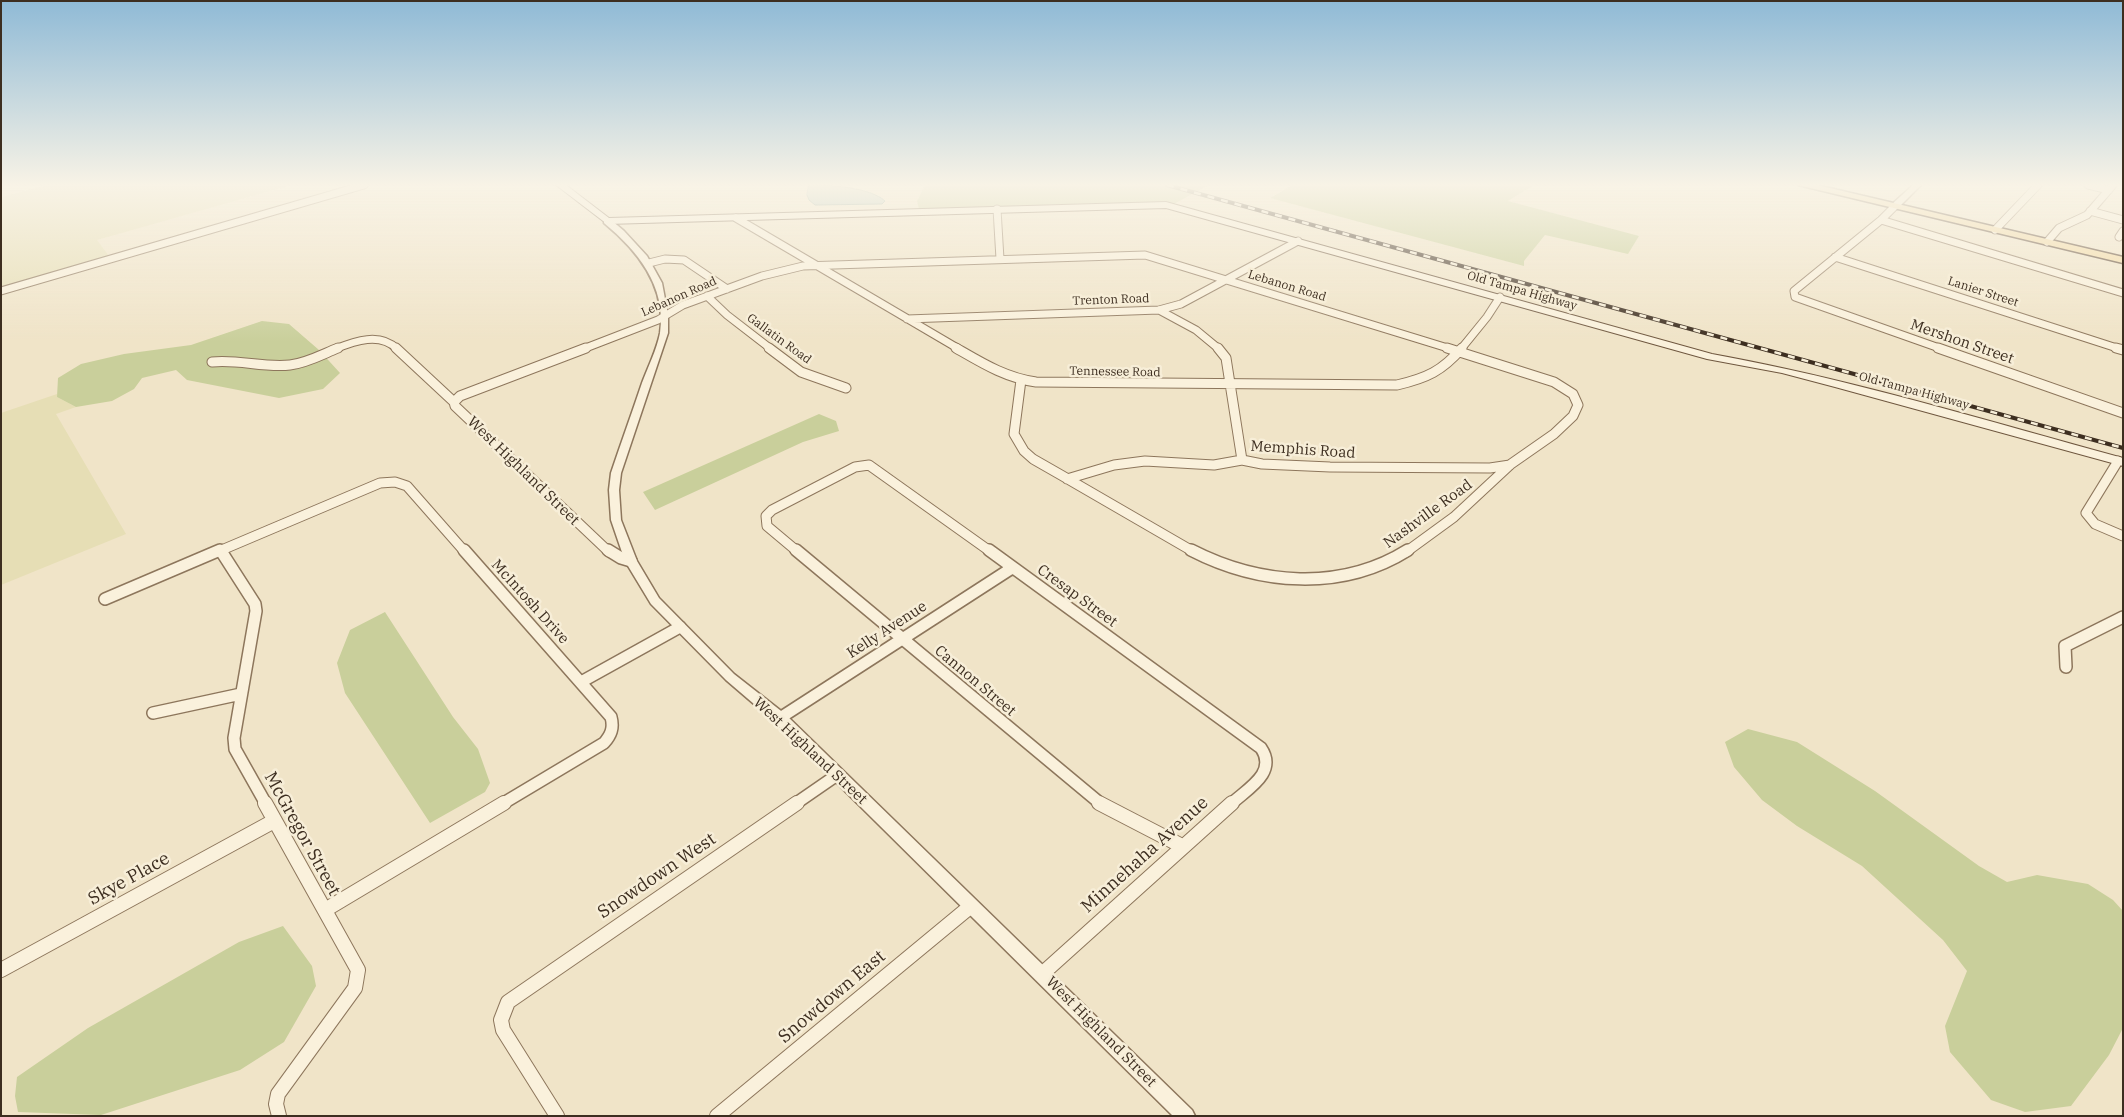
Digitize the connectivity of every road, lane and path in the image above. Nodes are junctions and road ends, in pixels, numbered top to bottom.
1 (185, 237) edge
2 (626, 237) edge
3 (769, 237) edge
4 (999, 237) edge
5 (1284, 237) edge
6 (1859, 237) edge
7 (1937, 237) edge
8 (2026, 237) edge
9 (2051, 237) edge
10 (1298, 241) junction
11 (2047, 242) junction
12 (1835, 256) junction
13 (1000, 259) junction
14 (2123, 260) edge
15 (649, 263) junction
16 (816, 265) junction
17 (1227, 279) junction
18 (727, 289) junction
19 (1, 291) edge
20 (2123, 294) edge
21 (707, 296) junction
22 (1500, 297) junction
23 (1159, 310) junction
24 (665, 314) junction
25 (907, 319) junction
26 (2123, 350) edge
27 (1458, 351) junction
28 (212, 362) dead end
29 (1021, 380) junction
30 (1230, 385) junction
31 (846, 388) dead end
32 (472, 392) joint
33 (454, 402) junction
34 (2123, 413) edge
35 (1242, 460) junction
36 (2120, 462) edge
37 (1510, 465) junction
38 (1067, 479) junction
39 (765, 519) joint
40 (2123, 536) edge
41 (221, 551) junction
42 (631, 561) junction
43 (1012, 568) junction
44 (105, 599) dead end
45 (2123, 617) edge
46 (680, 627) junction
47 (902, 638) junction
48 (2066, 667) dead end
49 (582, 682) junction
50 (241, 694) junction
51 (153, 713) dead end
52 (780, 718) junction
53 (1267, 761) joint
54 (837, 775) junction
55 (274, 821) junction
56 (1182, 846) junction
57 (971, 906) junction
58 (325, 910) junction
59 (1, 970) edge
60 (1042, 974) junction
61 (279, 1116) edge
62 (557, 1116) edge
63 (717, 1116) edge
64 (1186, 1116) edge

1 - 19 street
2 - 15 street
3 - 16 street, Tennessee Road
4 - 13 street
5 - 10 main road, Old Tampa Highway
6 - 12 street
7 - 20 street
8 - 11 main road
9 - 11 street
10 - 17 street, Trenton Road
10 - 22 main road, Old Tampa Highway
11 - 14 main road
12 - 26 street, Lanier Street
12 - 34 street, Mershon Street
13 - 16 street, Lebanon Road
13 - 17 street, Lebanon Road
15 - 18 street
15 - 24 street
16 - 18 street, Lebanon Road
16 - 25 street, Tennessee Road
17 - 23 street, Trenton Road
17 - 27 street, Lebanon Road
18 - 21 street, Lebanon Road
21 - 24 street, Lebanon Road
21 - 31 street, Gallatin Road
22 - 27 street, Tennessee Road
22 - 36 main road, Old Tampa Highway
23 - 25 street, Trenton Road
23 - 30 street
24 - 32 street, Lebanon Road
24 - 42 street
25 - 29 street, Tennessee Road
27 - 30 street, Tennessee Road
27 - 37 street, Nashville Road
28 - 33 street
29 - 30 street, Tennessee Road
29 - 38 street, Nashville Road
30 - 35 street
32 - 33 street, West Highland Street
33 - 42 street, West Highland Street
35 - 37 street, Memphis Road
35 - 38 street, Memphis Road
36 - 40 street
37 - 38 street, Nashville Road
39 - 43 street, Cresap Street
39 - 47 street, Cannon Street
41 - 44 street, McIntosh Drive
41 - 49 street, McIntosh Drive
41 - 50 street, McGregor Street
42 - 46 street, West Highland Street
43 - 47 street, Kelly Avenue
43 - 53 street, Cresap Street
45 - 48 street
46 - 49 street
46 - 52 street, West Highland Street
47 - 52 street, Kelly Avenue
47 - 56 street, Cannon Street
49 - 58 street, McIntosh Drive
50 - 51 street
50 - 55 street, McGregor Street
52 - 54 street, West Highland Street
53 - 56 street, Minnehaha Avenue
54 - 57 street, West Highland Street
54 - 62 street, Snowdown West
55 - 58 street, McGregor Street
55 - 59 street, Skye Place
56 - 60 street, Minnehaha Avenue
57 - 60 street, West Highland Street
57 - 63 street, Snowdown East
58 - 61 street, McGregor Street
60 - 64 street, West Highland Street

